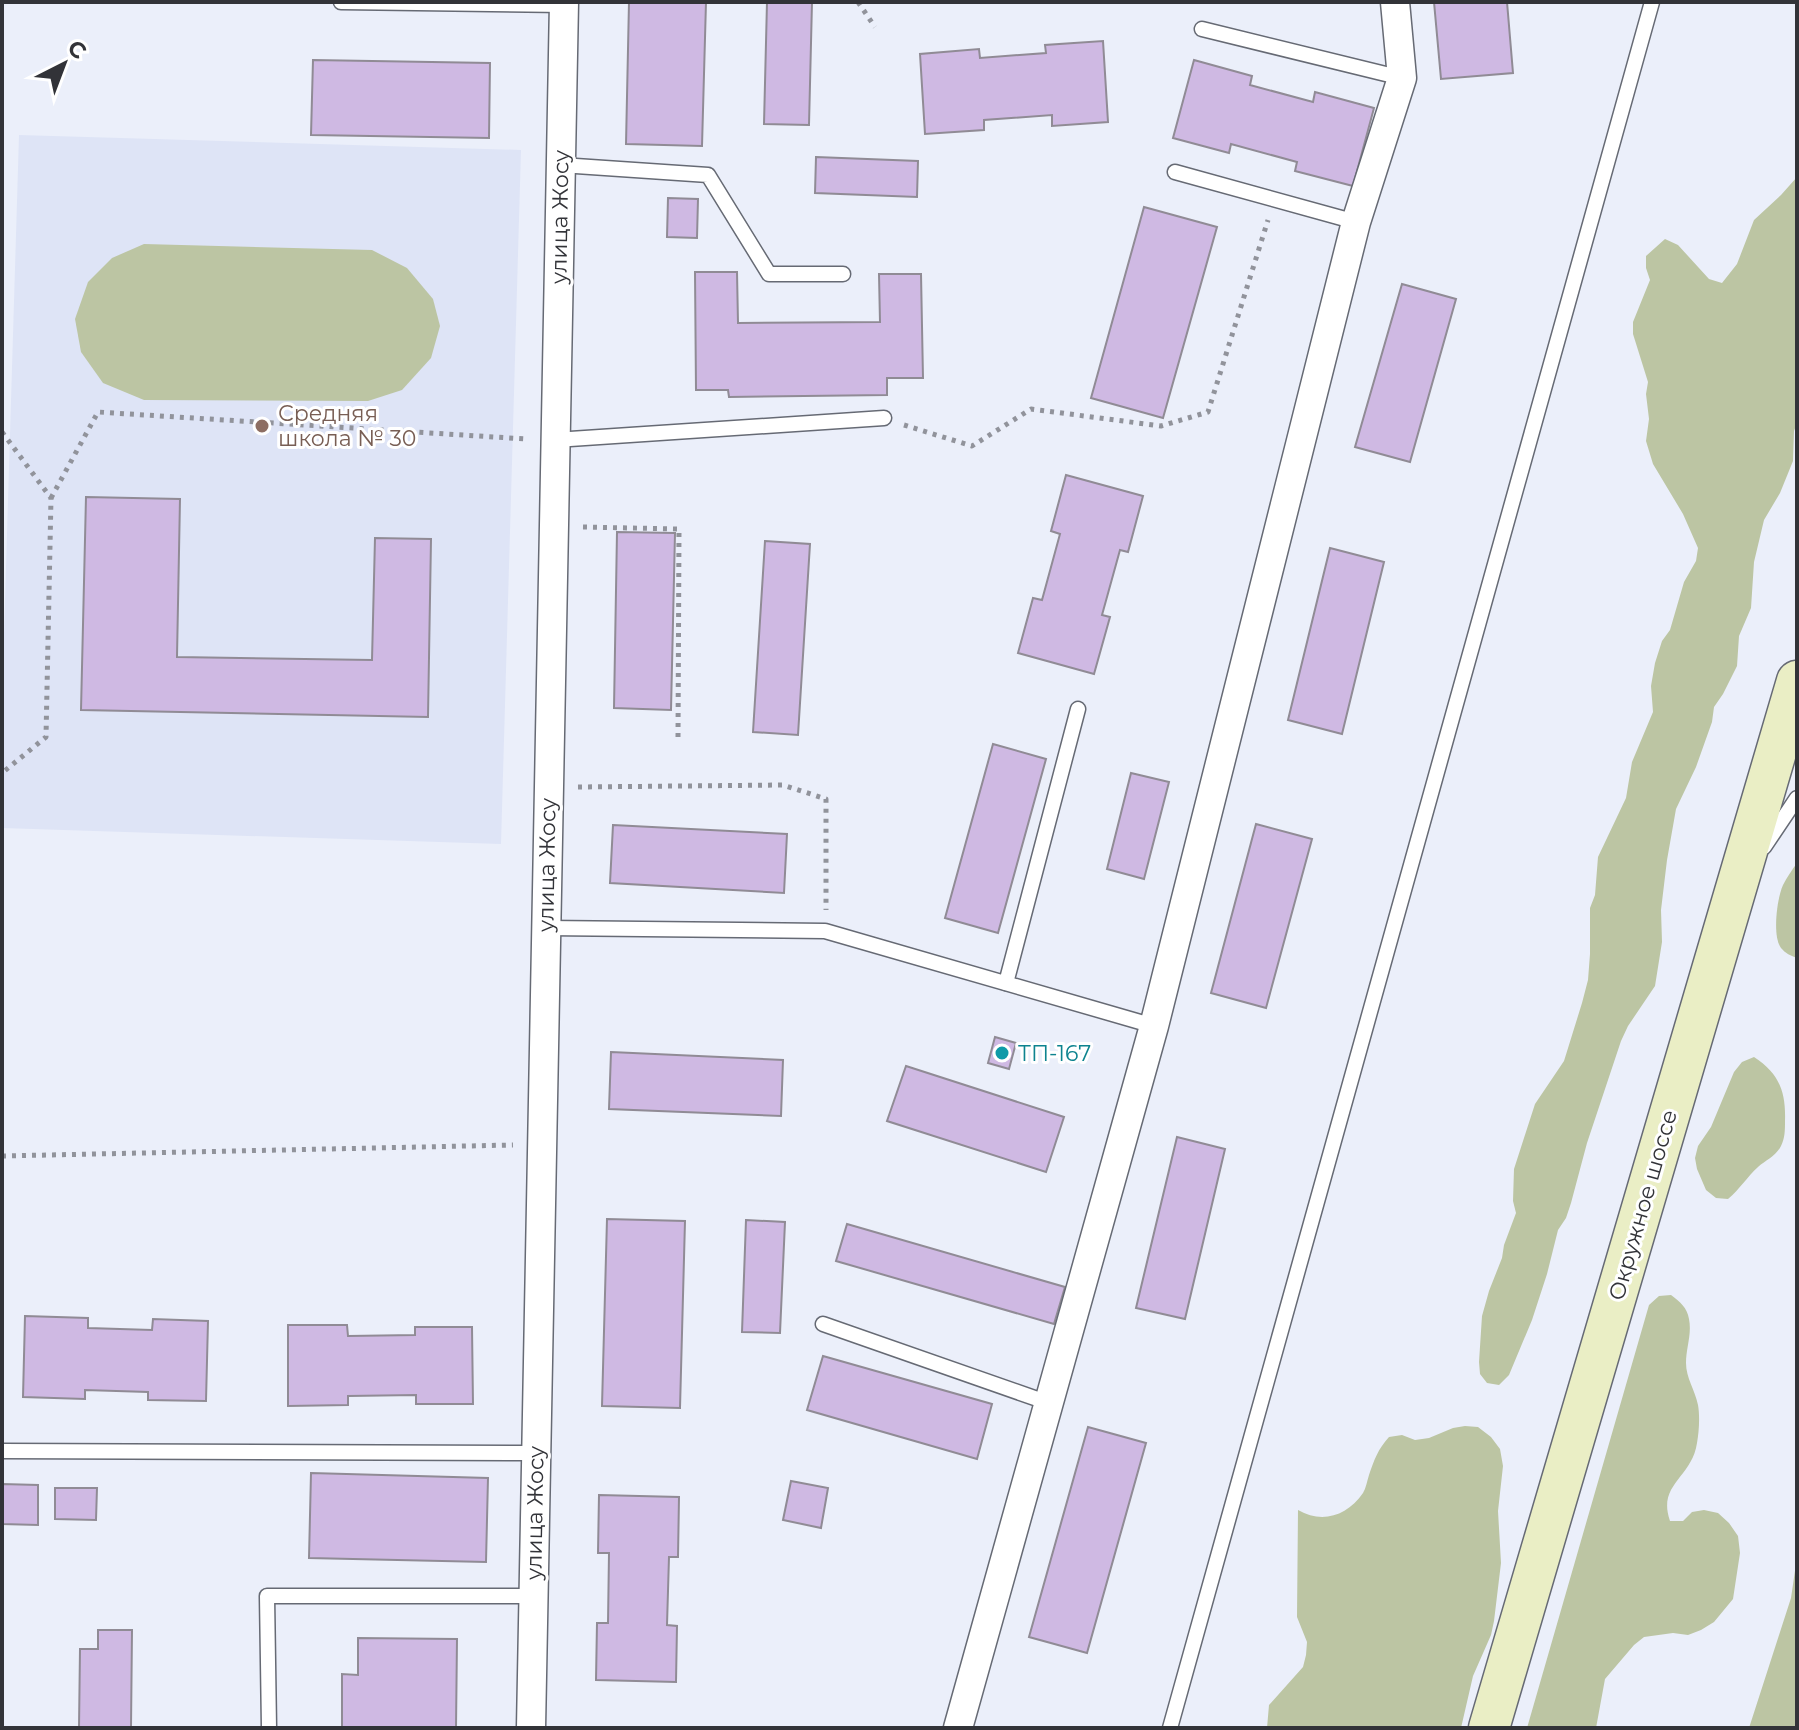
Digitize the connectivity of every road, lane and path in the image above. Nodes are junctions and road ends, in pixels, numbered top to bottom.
1 (341, 2) edge
2 (858, 2) edge
3 (1395, 2) edge
4 (1652, 2) edge
5 (564, 3) edge
6 (875, 27) dead end
7 (1202, 29) dead end
8 (1402, 78) junction
9 (561, 165) junction
10 (1175, 172) dead end
11 (1275, 200) junction
12 (1356, 222) junction
13 (843, 274) dead end
14 (884, 418) joint
15 (2, 432) edge
16 (555, 440) junction
17 (51, 498) junction
18 (554, 526) junction
19 (1797, 681) edge
20 (1078, 709) dead end
21 (678, 738) dead end
22 (2, 773) edge
23 (549, 788) junction
24 (1797, 798) edge
25 (1737, 886) junction
26 (546, 928) junction
27 (825, 931) junction
28 (1006, 983) junction
29 (1154, 1026) junction
30 (542, 1144) junction
31 (2, 1156) edge
32 (823, 1324) dead end
33 (1049, 1403) junction
34 (2, 1451) edge
35 (536, 1453) junction
36 (534, 1596) junction
37 (269, 1728) edge
38 (531, 1728) edge
39 (958, 1728) edge
40 (1170, 1728) edge
41 (1489, 1728) edge

1 - 5 lane
2 - 6 path
3 - 8 street
4 - 40 lane
5 - 9 street, улица Жосу
7 - 8 lane
8 - 12 street
9 - 13 lane
9 - 16 street, улица Жосу
10 - 11 lane
11 - 12 lane
11 - 14 path
12 - 29 street
14 - 16 lane
15 - 17 path
16 - 17 path
16 - 18 street, улица Жосу
17 - 22 path
18 - 21 path
18 - 23 street, улица Жосу
19 - 25 main road, Окружное шоссе
20 - 28 lane
23 - 26 street, улица Жосу
23 - 27 path
24 - 25 lane
25 - 41 main road, Окружное шоссе
26 - 27 lane
26 - 30 street, улица Жосу
27 - 28 lane
28 - 29 lane
29 - 33 street
30 - 31 path
30 - 35 street, улица Жосу
32 - 33 lane
33 - 39 street
34 - 35 lane
35 - 36 street, улица Жосу
36 - 37 lane
36 - 38 street, улица Жосу

